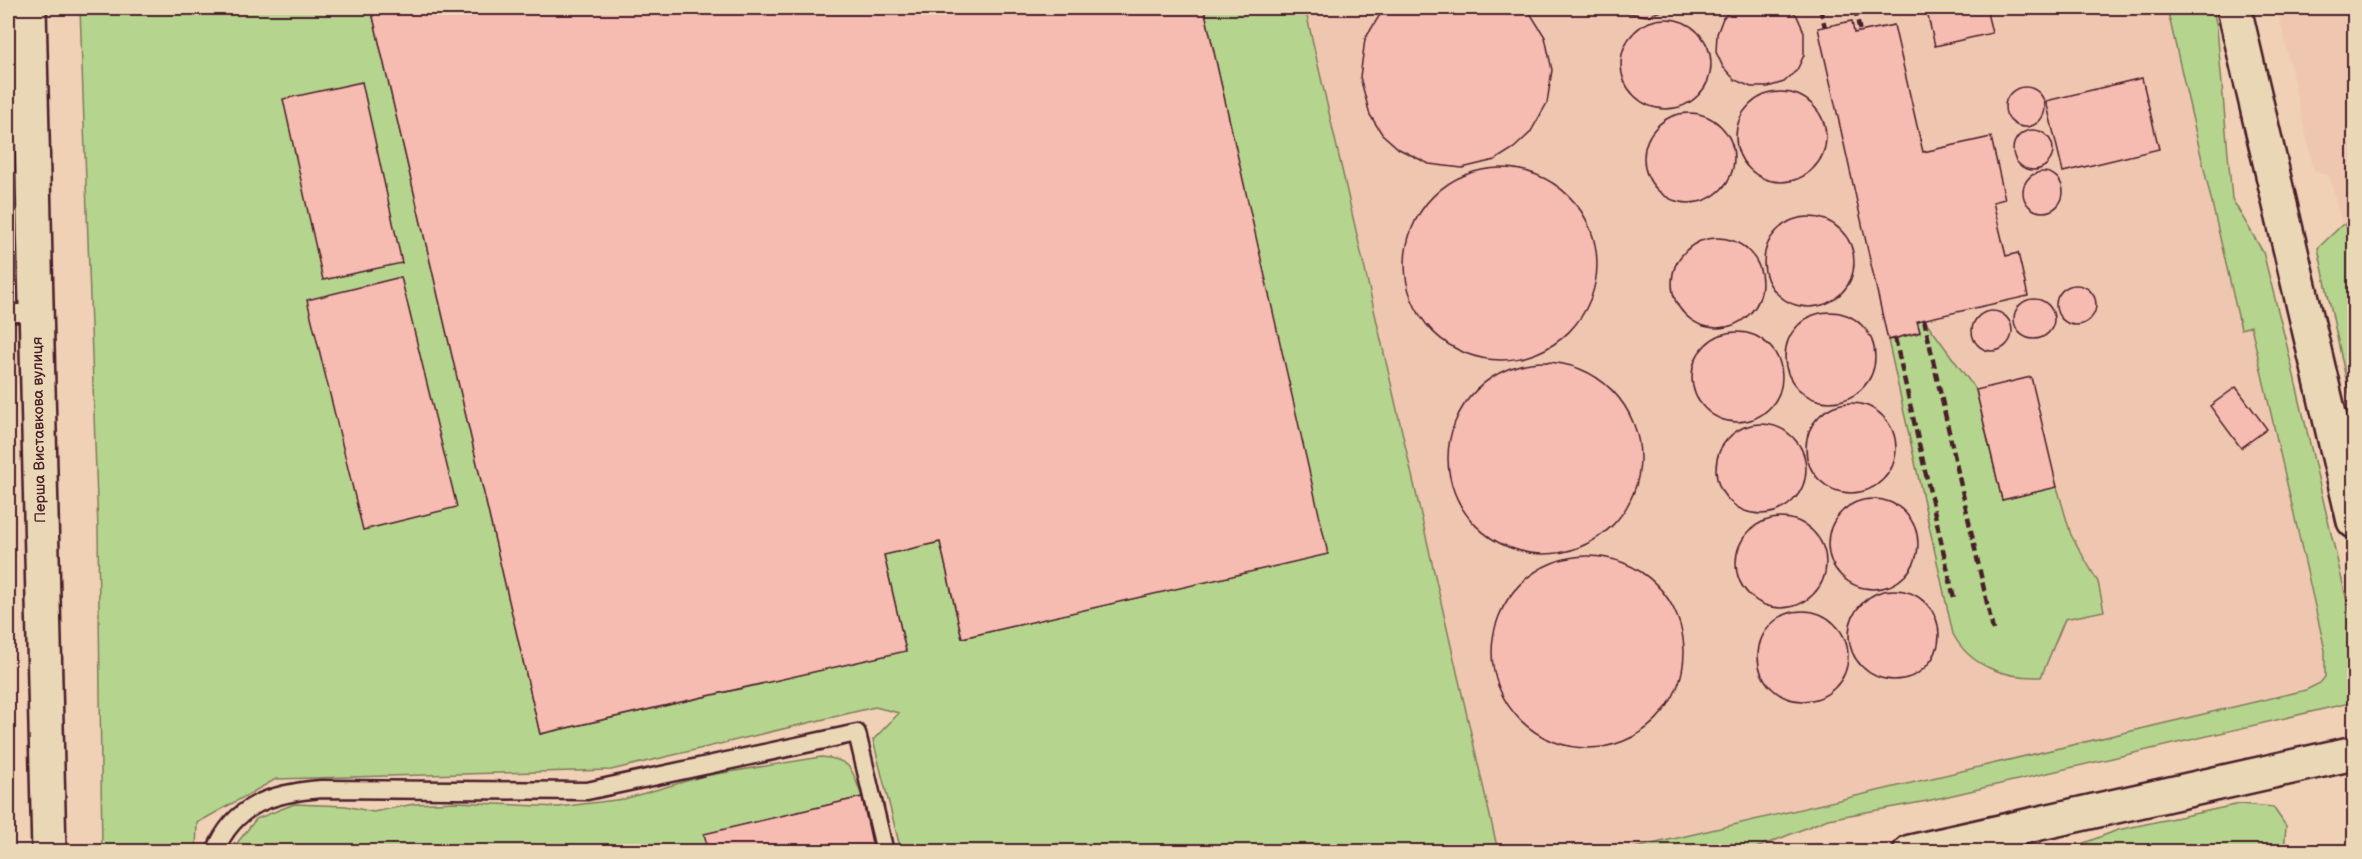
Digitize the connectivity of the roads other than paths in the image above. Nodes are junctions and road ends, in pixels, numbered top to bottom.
1 (29, 8) edge
2 (2234, 8) edge
3 (22, 313) edge
4 (2355, 521) edge
5 (2355, 753) edge
6 (49, 852) edge
7 (215, 852) edge
8 (885, 852) edge
9 (1910, 852) edge

1 - 3 street, Перша Виставкова вулиця
2 - 4 street
3 - 6 street, Перша Виставкова вулиця
5 - 9 street
7 - 8 lane

